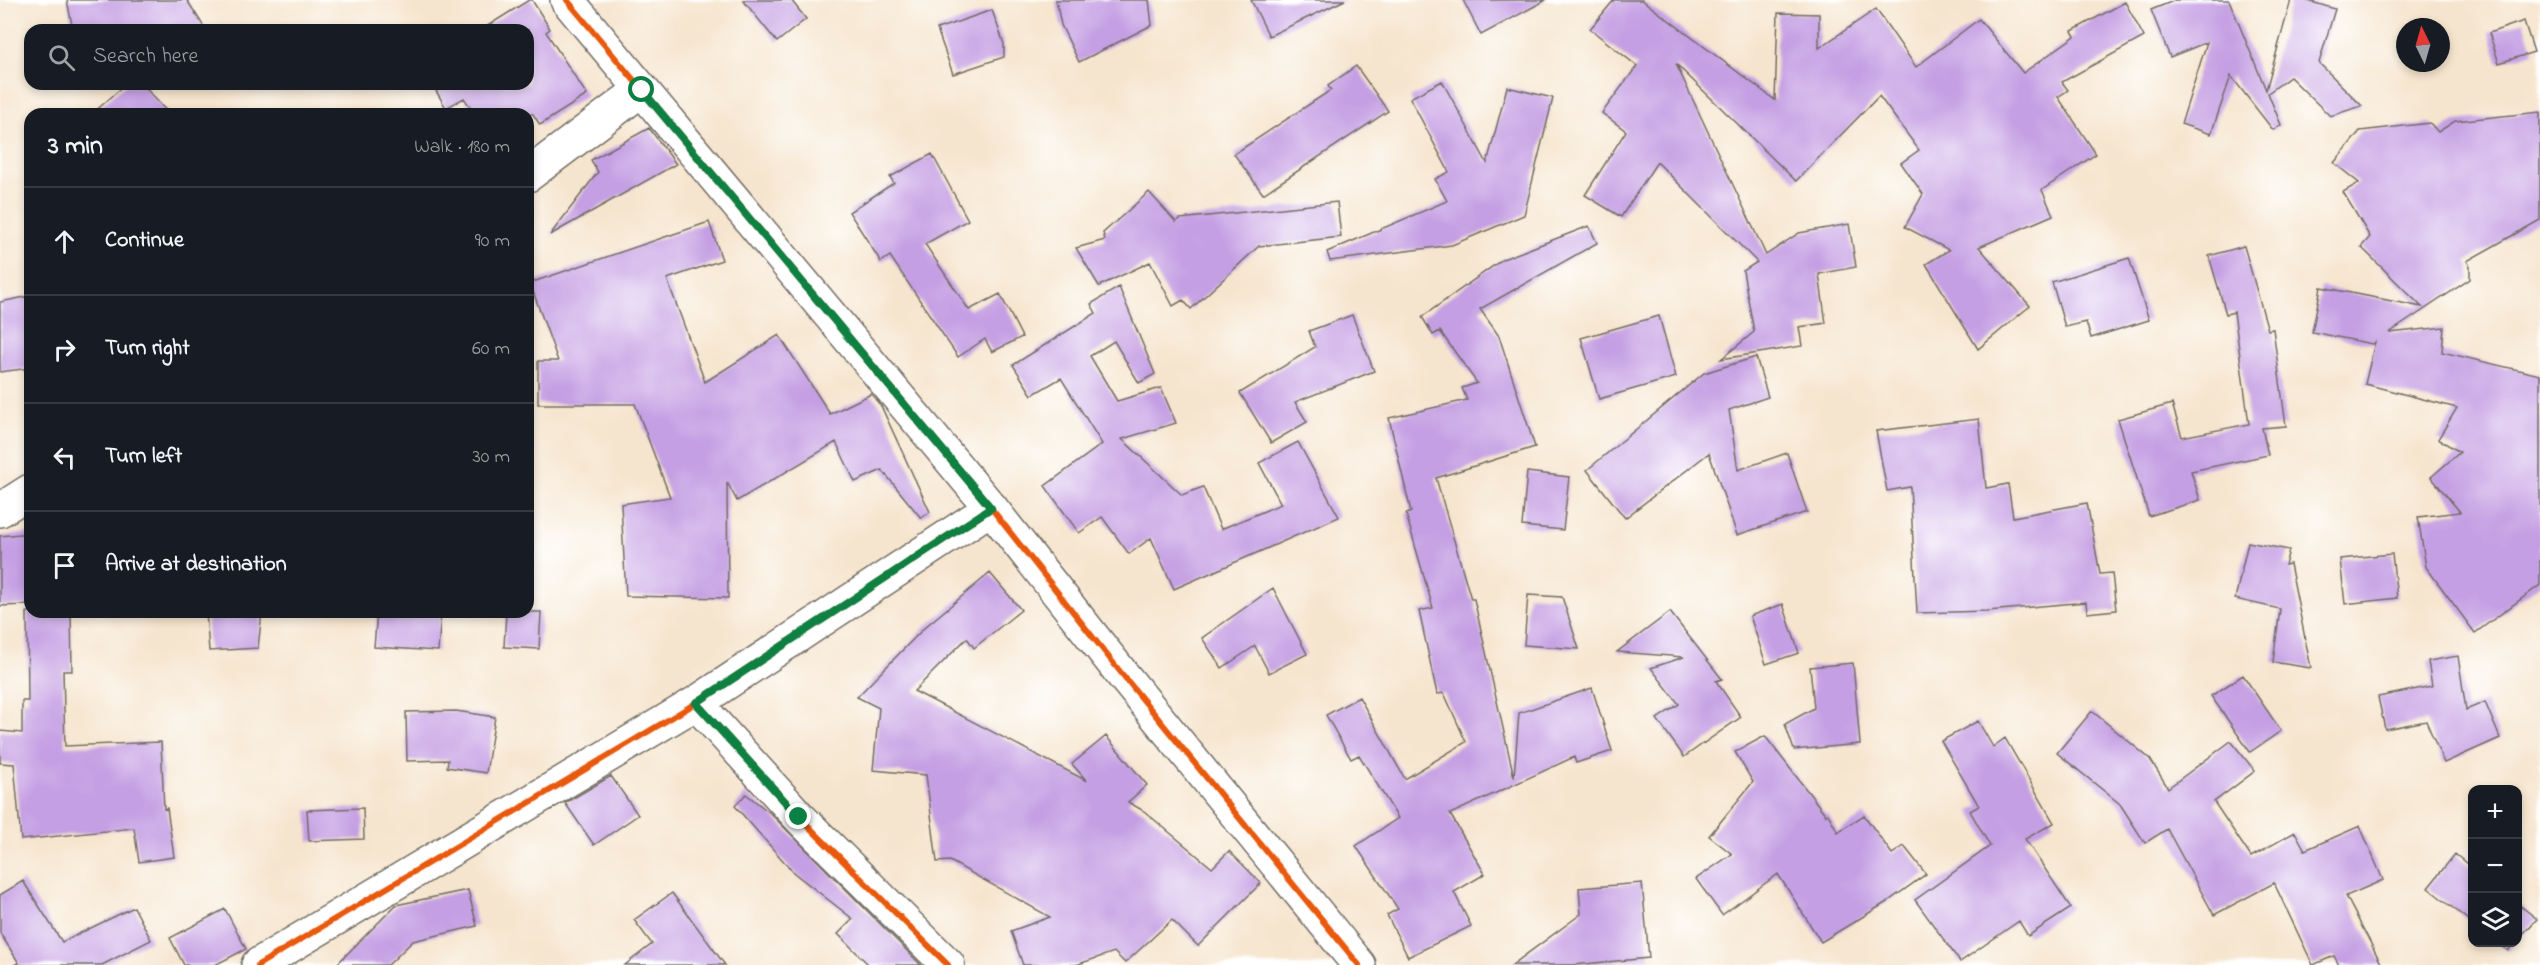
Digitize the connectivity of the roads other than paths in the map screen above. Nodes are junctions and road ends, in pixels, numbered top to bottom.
1 (567, 0) edge
2 (642, 90) junction
3 (534, 171) edge
4 (24, 495) edge
5 (991, 508) junction
6 (0, 510) edge
7 (696, 703) junction
8 (258, 965) edge
9 (948, 965) edge
10 (1359, 965) edge

1 - 2 street
2 - 3 street
2 - 5 street
4 - 6 street
5 - 7 street
5 - 10 street
7 - 8 street
7 - 9 street

